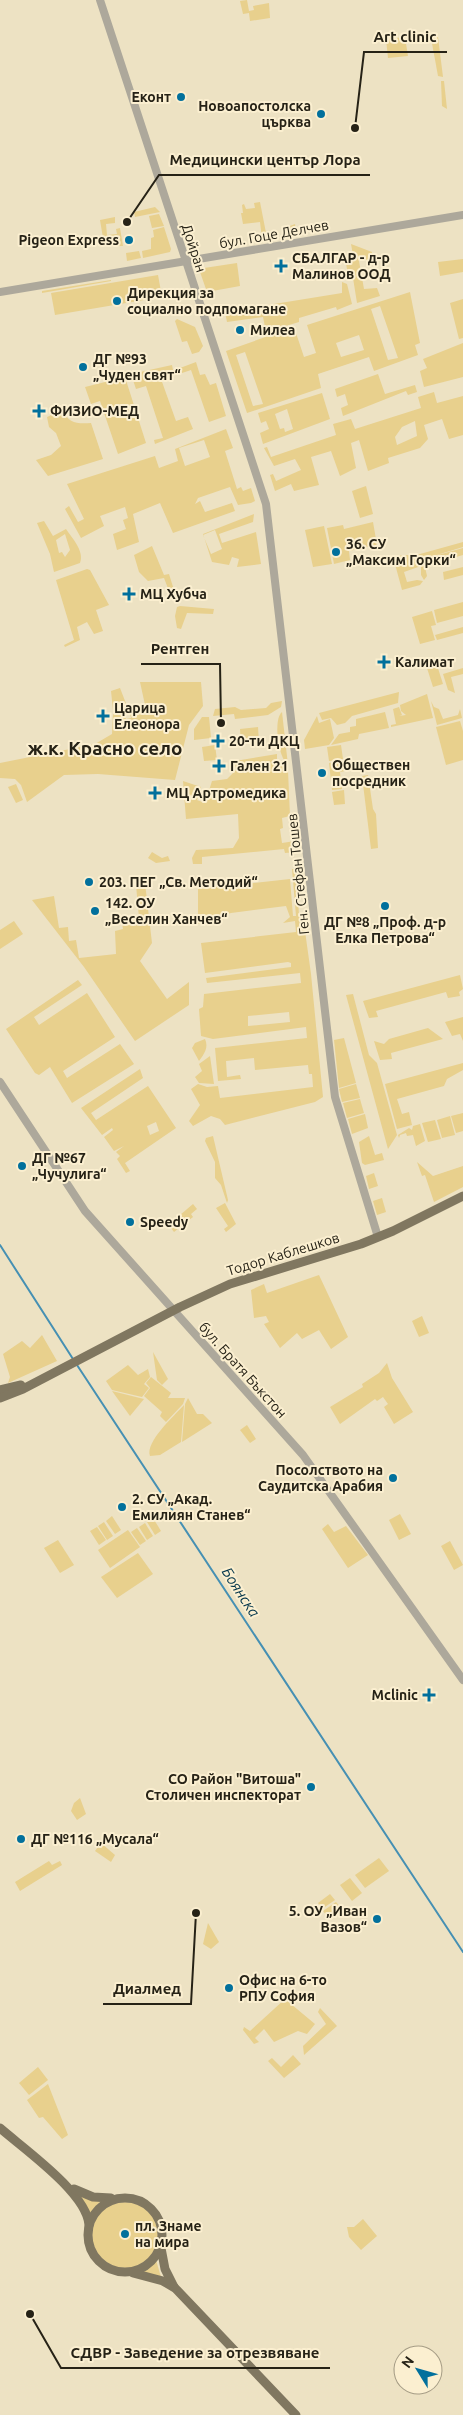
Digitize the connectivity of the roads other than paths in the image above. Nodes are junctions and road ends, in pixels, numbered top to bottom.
1 (100, 0) edge
2 (463, 215) edge
3 (186, 261) junction
4 (0, 292) edge
5 (266, 504) joint
6 (0, 1082) edge
7 (463, 1196) edge
8 (378, 1237) junction
9 (173, 1311) junction
10 (34, 1383) junction
11 (0, 1390) edge
12 (0, 1398) edge
13 (463, 1680) edge
14 (0, 2128) edge
15 (65, 2184) junction
16 (117, 2198) junction
17 (89, 2228) junction
18 (161, 2248) junction
19 (128, 2272) junction
20 (175, 2288) junction
21 (296, 2415) edge

1 - 3 street, Дойран
2 - 3 street, бул. Гоце Делчев
3 - 4 street, бул. Гоце Делчев
3 - 5 street, Дойран
5 - 8 street, Ген. Стефан Тошев
6 - 9 street, бул. Братя Бъкстон
7 - 8 main road, Тодор Каблешков
8 - 9 main road, Тодор Каблешков
9 - 10 main road, Тодор Каблешков
9 - 13 street, бул. Братя Бъкстон
10 - 11 main road, Тодор Каблешков
10 - 12 main road, Тодор Каблешков
14 - 15 main road
15 - 16 main road
15 - 17 main road
16 - 17 main road
16 - 18 main road
17 - 19 main road
18 - 19 main road
18 - 20 main road
19 - 20 main road
20 - 21 main road

